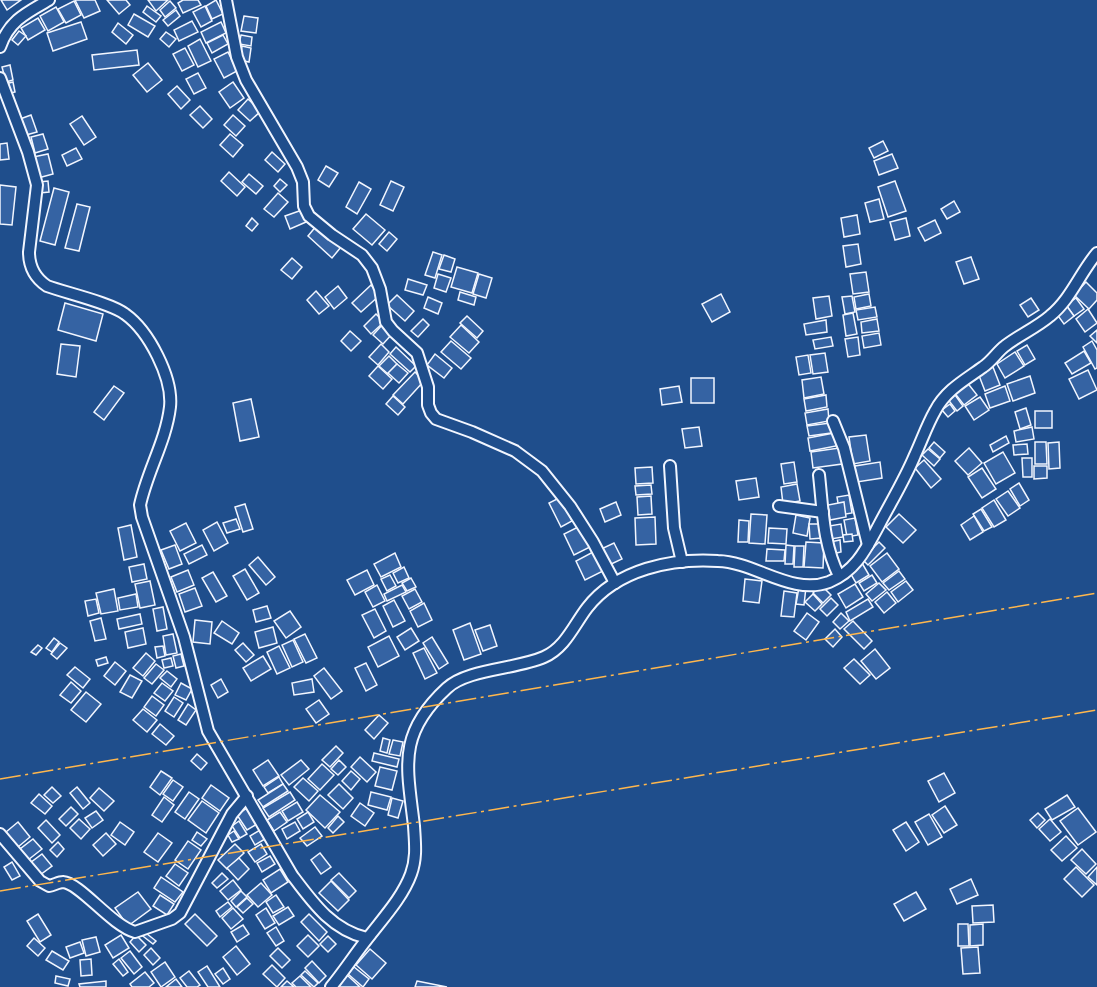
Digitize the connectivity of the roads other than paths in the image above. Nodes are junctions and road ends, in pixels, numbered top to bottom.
1 (48, 0) edge
2 (226, 0) edge
3 (0, 47) edge
4 (0, 78) edge
5 (1097, 254) edge
6 (833, 421) dead end
7 (670, 466) dead end
8 (819, 476) dead end
9 (779, 506) dead end
10 (823, 512) junction
11 (868, 545) junction
12 (682, 562) junction
13 (839, 576) junction
14 (615, 583) junction
15 (247, 796) junction
16 (0, 834) edge
17 (368, 938) junction
18 (331, 987) edge

1 - 3 street
2 - 14 street
4 - 15 street
5 - 11 street
6 - 11 street
7 - 12 street
8 - 10 street
9 - 10 street
10 - 13 street
11 - 13 street
12 - 13 street
12 - 14 street
14 - 17 street
15 - 16 street
15 - 17 street
17 - 18 street

